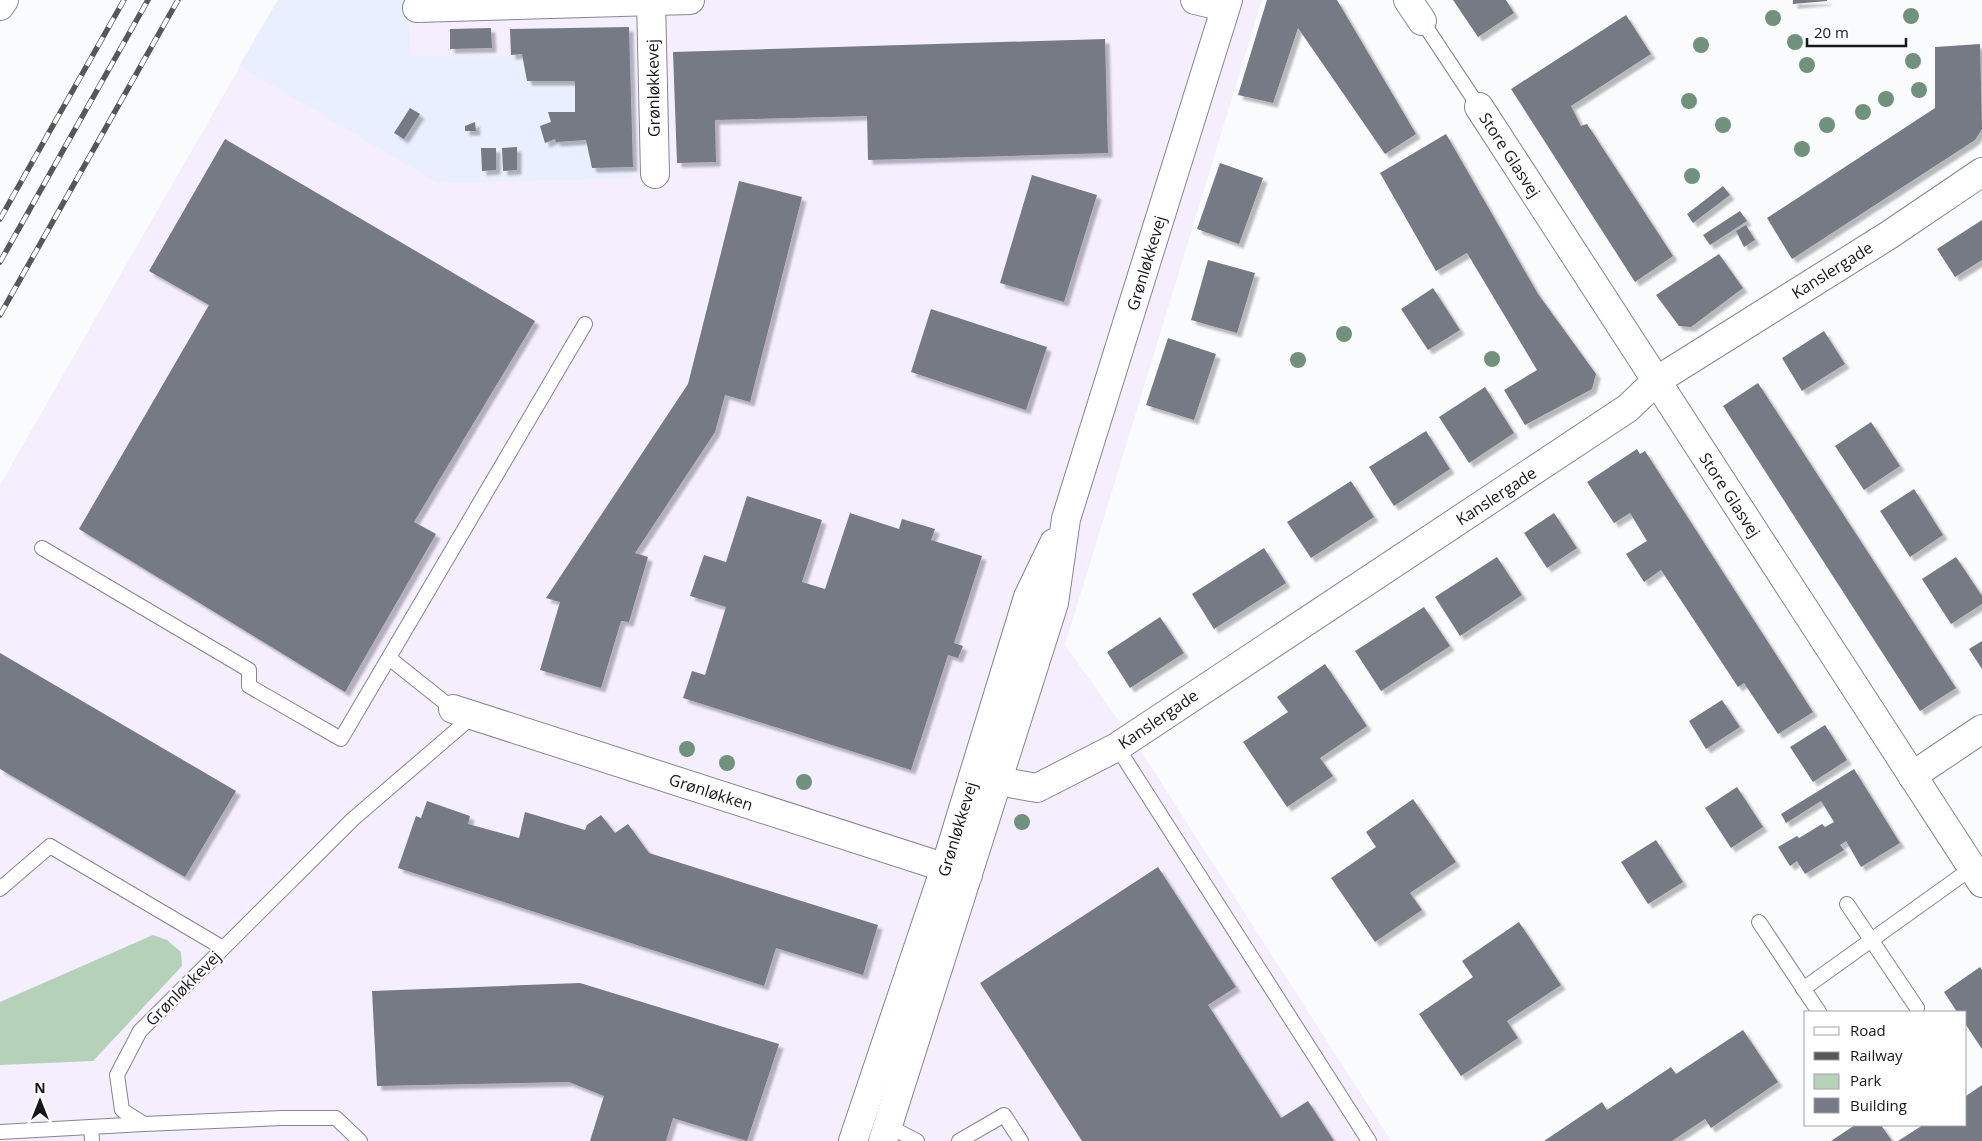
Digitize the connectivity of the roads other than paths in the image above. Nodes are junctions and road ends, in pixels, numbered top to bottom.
1 (4, 0) edge
2 (690, 0) edge
3 (1195, 0) edge
4 (651, 1) edge
5 (1227, 4) edge
6 (0, 6) edge
7 (417, 8) dead end
8 (1415, 10) edge
9 (1479, 107) joint
10 (1982, 172) edge
11 (655, 174) dead end
12 (585, 324) dead end
13 (1656, 381) junction
14 (1066, 519) junction
15 (42, 548) dead end
16 (389, 658) junction
17 (463, 712) junction
18 (1982, 730) edge
19 (1117, 747) junction
20 (1912, 776) junction
21 (998, 781) junction
22 (957, 872) junction
23 (1977, 875) edge
24 (0, 888) edge
25 (1847, 904) dead end
26 (1759, 922) dead end
27 (1871, 940) junction
28 (223, 948) junction
29 (1803, 988) junction
30 (1917, 1008) dead end
31 (1818, 1011) edge
32 (144, 1124) junction
33 (0, 1132) edge
34 (91, 1134) edge
35 (886, 1134) edge
36 (360, 1141) edge
37 (853, 1141) edge
38 (917, 1141) edge
39 (959, 1141) edge
40 (1021, 1141) edge
41 (1369, 1141) edge

1 - 6 street
2 - 4 street
3 - 5 street, Grønløkkevej
4 - 7 street
4 - 11 street, Grønløkkevej
5 - 14 street, Grønløkkevej
8 - 9 lane
9 - 13 street, Store Glasvej
10 - 13 street, Kanslergade
12 - 16 lane
13 - 19 street, Kanslergade
13 - 20 street, Store Glasvej
14 - 21 street, Grønløkkevej
14 - 22 street, Grønløkkevej
15 - 16 lane
16 - 17 lane
17 - 22 street, Grønløkken
17 - 28 lane, Grønløkkevej
18 - 20 street
19 - 21 street, Kanslergade
19 - 41 lane
20 - 23 street, Store Glasvej
21 - 22 street, Grønløkkevej
22 - 35 street, Grønløkkevej
22 - 37 street, Grønløkkevej
23 - 27 lane
24 - 28 lane
25 - 27 lane
26 - 29 lane
27 - 29 lane
27 - 30 lane
28 - 32 lane, Grønløkkevej
29 - 31 lane
32 - 34 lane
32 - 36 lane
33 - 34 lane
35 - 38 lane
39 - 40 lane

